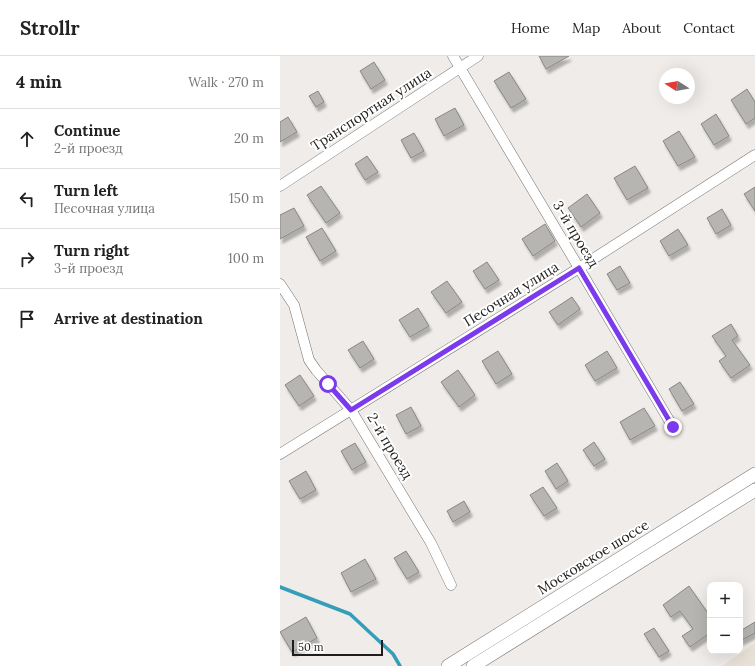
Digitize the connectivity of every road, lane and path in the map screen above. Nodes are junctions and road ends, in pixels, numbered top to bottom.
1 (453, 56) edge
2 (478, 56) edge
3 (460, 67) junction
4 (755, 156) edge
5 (280, 186) edge
6 (579, 268) junction
7 (280, 284) edge
8 (351, 410) junction
9 (673, 427) dead end
10 (280, 454) edge
11 (755, 474) edge
12 (755, 490) edge
13 (451, 585) dead end
14 (448, 666) edge
15 (473, 666) edge

1 - 3 street, 3-й проезд
2 - 3 street, Транспортная улица
3 - 5 street, Транспортная улица
3 - 6 street, 3-й проезд
4 - 6 street, Песочная улица
6 - 8 street, Песочная улица
6 - 9 street, 3-й проезд
7 - 8 street, 2-й проезд
8 - 10 street, Песочная улица
8 - 13 street, 2-й проезд
11 - 14 main road, Московское шоссе
12 - 15 main road, Московское шоссе

